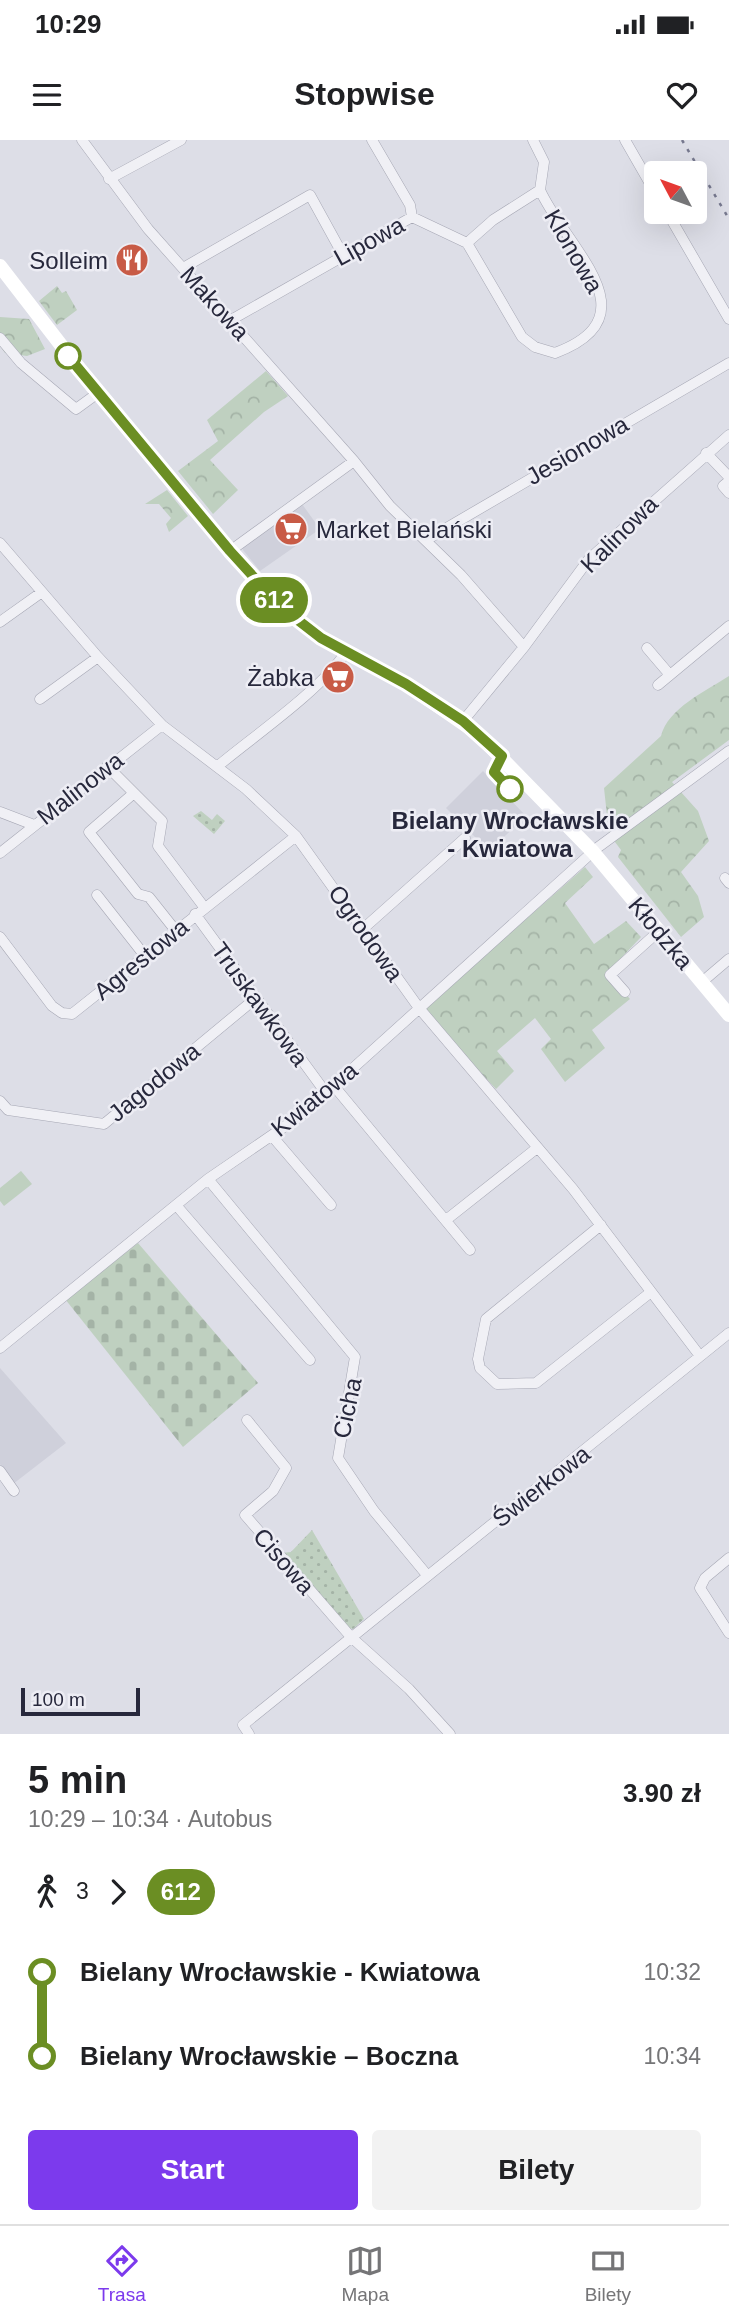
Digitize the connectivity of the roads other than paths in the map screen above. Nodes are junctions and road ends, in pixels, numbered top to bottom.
1 (82, 140) edge
2 (181, 140) edge
3 (372, 140) edge
4 (625, 140) edge
5 (538, 144) edge
6 (644, 173) edge
7 (109, 179) junction
8 (540, 190) junction
9 (412, 217) junction
10 (674, 224) edge
11 (467, 243) junction
12 (343, 255) junction
13 (0, 266) edge
14 (183, 268) junction
15 (729, 318) edge
16 (231, 320) junction
17 (0, 338) edge
18 (729, 363) edge
19 (98, 393) junction
20 (729, 435) edge
21 (706, 453) junction
22 (354, 461) junction
23 (729, 480) edge
24 (729, 493) edge
25 (426, 540) junction
26 (0, 543) edge
27 (230, 551) junction
28 (42, 592) junction
29 (0, 622) edge
30 (729, 626) edge
31 (524, 647) junction
32 (647, 648) dead end
33 (346, 652) junction
34 (98, 657) junction
35 (670, 675) junction
36 (658, 685) dead end
37 (40, 699) dead end
38 (463, 721) junction
39 (162, 725) junction
40 (729, 751) edge
41 (107, 766) junction
42 (218, 766) junction
43 (134, 793) junction
44 (0, 812) edge
45 (34, 825) junction
46 (296, 836) junction
47 (465, 838) dead end
48 (593, 852) junction
49 (0, 853) edge
50 (97, 895) dead end
51 (204, 907) junction
52 (195, 915) junction
53 (364, 928) junction
54 (176, 931) junction
55 (659, 931) junction
56 (0, 937) edge
57 (145, 956) junction
58 (729, 959) edge
59 (702, 982) junction
60 (625, 992) dead end
61 (256, 998) junction
62 (419, 1008) junction
63 (729, 1015) edge
64 (330, 1089) junction
65 (0, 1101) edge
66 (272, 1136) junction
67 (537, 1148) junction
68 (208, 1179) junction
69 (176, 1205) junction
70 (331, 1205) dead end
71 (446, 1220) junction
72 (601, 1225) junction
73 (470, 1250) dead end
74 (651, 1292) junction
75 (729, 1333) edge
76 (0, 1348) edge
77 (700, 1356) junction
78 (310, 1360) dead end
79 (247, 1420) dead end
80 (0, 1471) edge
81 (14, 1491) dead end
82 (729, 1558) edge
83 (427, 1575) junction
84 (729, 1633) edge
85 (351, 1637) junction
86 (246, 1730) edge
87 (450, 1734) edge

1 - 7 street, Makowa
2 - 7 street
3 - 9 street
4 - 6 street
5 - 8 street
7 - 14 street, Makowa
8 - 11 street
8 - 11 street, Klonowa
9 - 11 street, Lipowa
9 - 12 street, Lipowa
10 - 15 street
12 - 14 street
12 - 16 street, Lipowa
13 - 19 main road, Kłodzka
14 - 16 street, Makowa
16 - 22 street, Makowa
17 - 19 street
18 - 25 street, Jesionowa
19 - 27 main road, Kłodzka
20 - 21 street, Kalinowa
21 - 23 street
21 - 31 street, Kalinowa
22 - 25 street, Makowa
22 - 27 street
23 - 24 street
25 - 31 street, Makowa
26 - 28 street, Ogrodowa
27 - 33 main road, Kłodzka
28 - 29 street
28 - 34 street, Ogrodowa
30 - 35 street
31 - 38 street
32 - 35 street
33 - 38 main road, Kłodzka
33 - 42 street
34 - 37 street
34 - 39 street, Ogrodowa
35 - 36 street
38 - 48 main road, Kłodzka
39 - 41 street, Malinowa
39 - 42 street, Ogrodowa
40 - 48 street, Kwiatowa
41 - 43 street
41 - 45 street, Malinowa
42 - 46 street, Ogrodowa
43 - 51 street
43 - 54 street
44 - 45 street
45 - 49 street, Malinowa
46 - 51 street, Agrestowa
46 - 53 street, Ogrodowa
47 - 53 street
48 - 55 main road, Kłodzka
48 - 62 street, Kwiatowa
50 - 57 street
51 - 52 street, Agrestowa
52 - 54 street, Agrestowa
52 - 61 street, Truskawkowa
53 - 62 street, Ogrodowa
54 - 57 street, Agrestowa
55 - 59 main road, Kłodzka
55 - 60 street
56 - 57 street, Agrestowa
58 - 59 street
59 - 63 main road, Kłodzka
61 - 64 street, Truskawkowa
61 - 65 street, Jagodowa
62 - 64 street, Kwiatowa
62 - 67 street, Ogrodowa
64 - 66 street, Kwiatowa
64 - 71 street, Truskawkowa
66 - 68 street, Kwiatowa
66 - 70 street
67 - 71 street
67 - 72 street, Ogrodowa
68 - 69 street, Kwiatowa
68 - 83 street, Cicha
69 - 76 street, Kwiatowa
69 - 78 street
71 - 73 street, Truskawkowa
72 - 74 street, Ogrodowa
72 - 74 street
74 - 77 street, Ogrodowa
75 - 77 street, Świerkowa
77 - 83 street, Świerkowa
79 - 85 street, Cisowa
80 - 81 street
82 - 84 street
83 - 85 street, Świerkowa
85 - 86 street, Świerkowa
85 - 87 street

